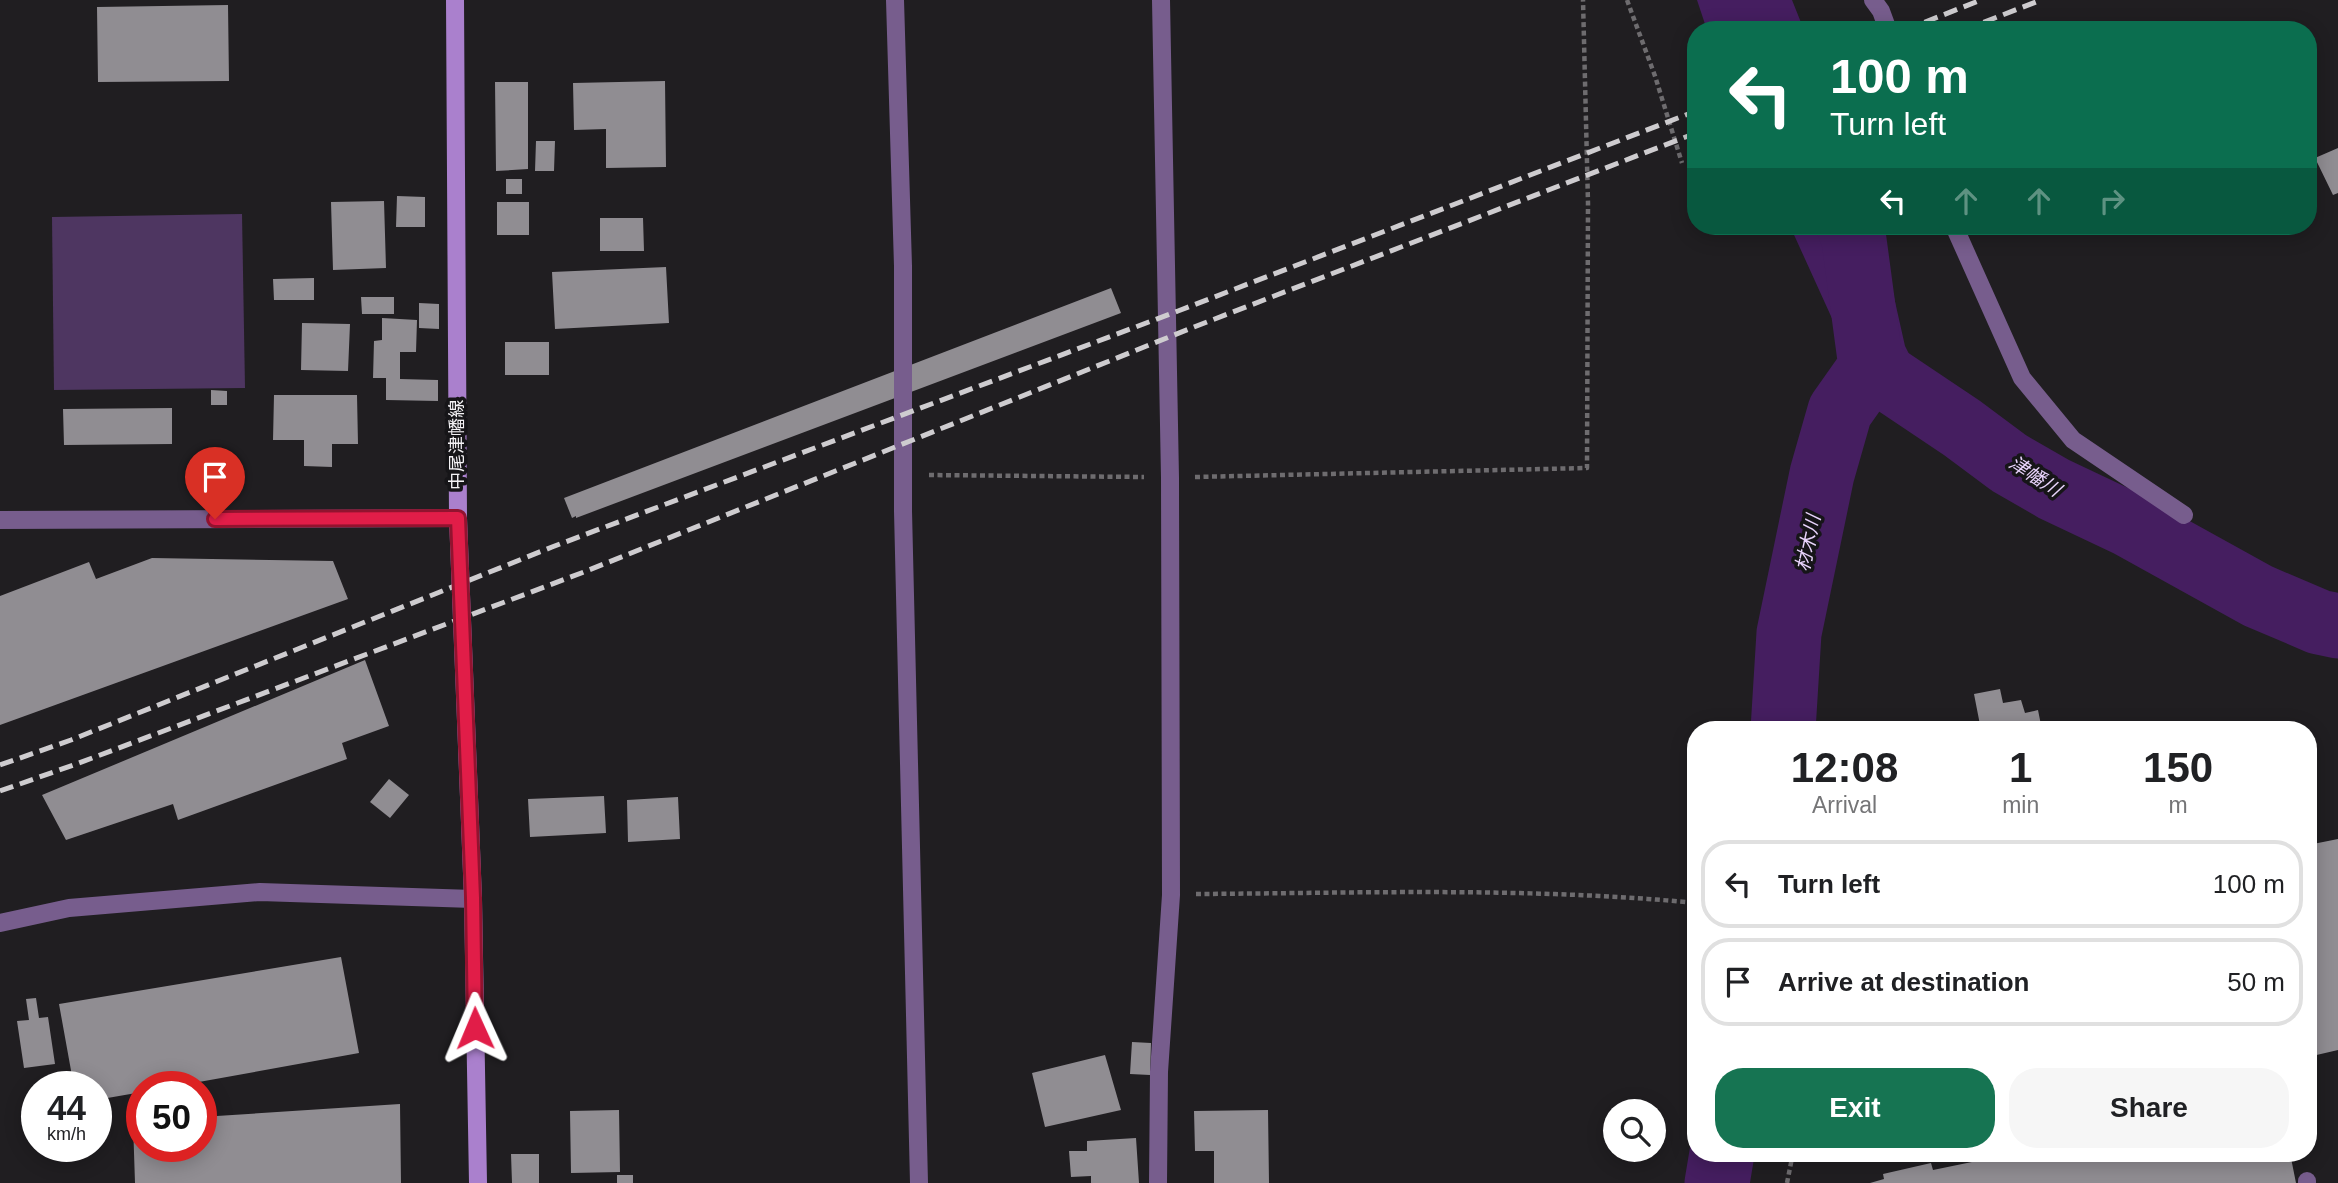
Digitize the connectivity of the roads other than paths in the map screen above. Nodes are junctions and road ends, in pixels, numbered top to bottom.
1 (455, 0) edge
2 (895, 0) edge
3 (1161, 0) edge
4 (1873, 0) edge
5 (1885, 21) edge
6 (1958, 235) edge
7 (2184, 515) dead end
8 (458, 518) junction
9 (0, 520) edge
10 (473, 898) junction
11 (0, 923) edge
12 (478, 1183) edge
13 (919, 1183) edge
14 (1158, 1183) edge

1 - 8 main road, 中尾津幡線
2 - 13 street
3 - 14 street
4 - 5 street
6 - 7 street
8 - 9 street
8 - 10 main road, 中尾津幡線
10 - 11 street
10 - 12 main road, 中尾津幡線

